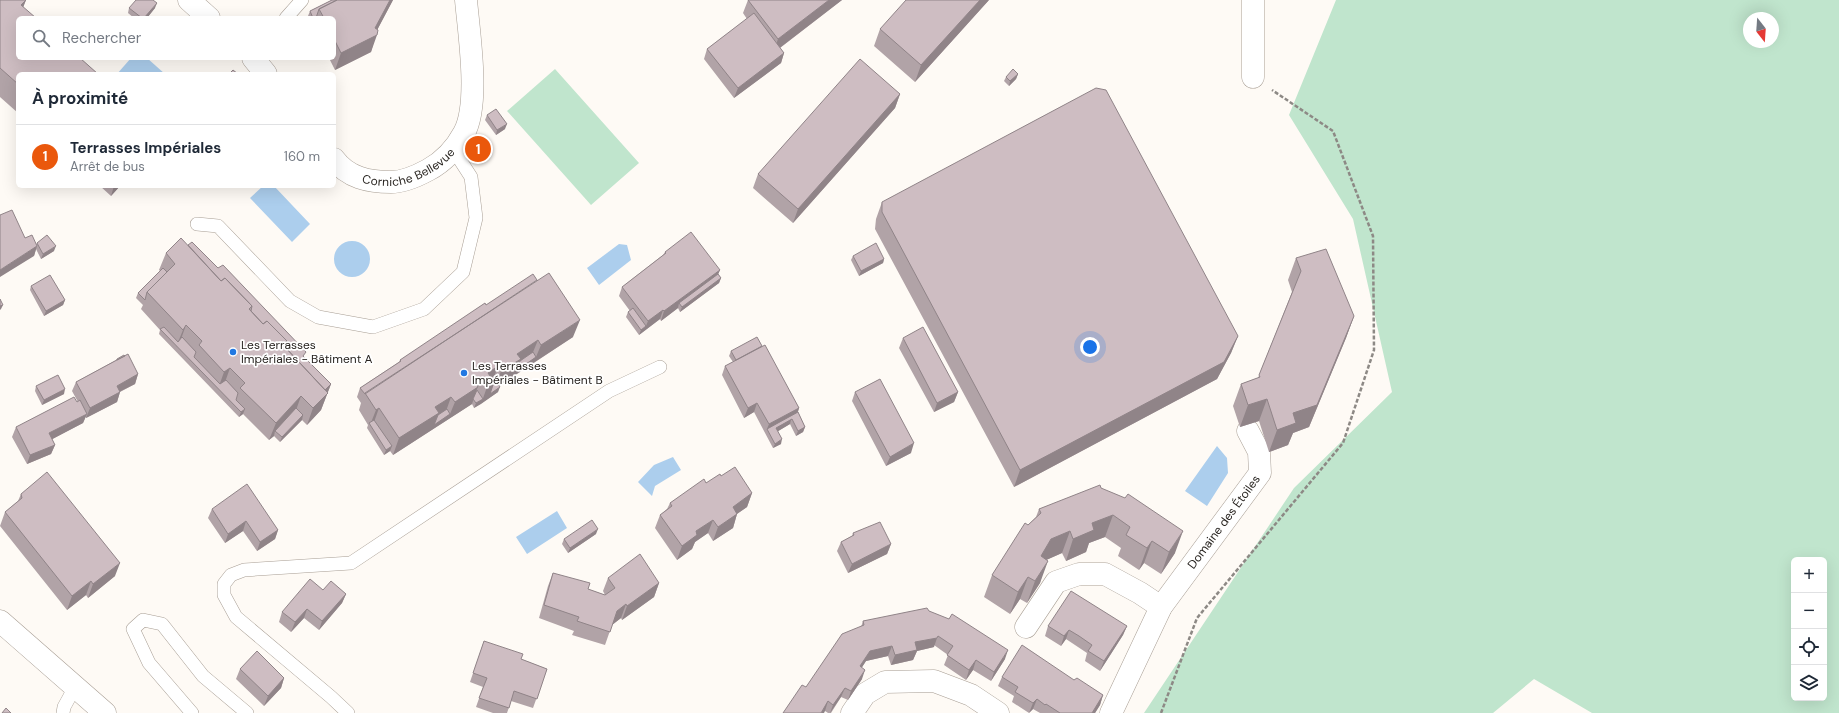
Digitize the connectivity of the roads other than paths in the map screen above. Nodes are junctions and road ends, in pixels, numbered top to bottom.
1 (189, 0) edge
2 (302, 0) edge
3 (466, 0) edge
4 (1252, 0) edge
5 (207, 16) edge
6 (288, 16) edge
7 (255, 60) edge
8 (264, 72) edge
9 (1253, 77) road end
10 (453, 149) junction
11 (336, 162) edge
12 (197, 224) dead end
13 (660, 367) dead end
14 (1248, 431) edge
15 (1162, 607) junction
16 (0, 621) edge
17 (1026, 628) dead end
18 (75, 687) junction
19 (63, 713) edge
20 (105, 713) edge
21 (192, 713) edge
22 (247, 713) edge
23 (348, 713) edge
24 (852, 713) edge
25 (998, 713) edge
26 (1111, 713) edge

1 - 5 street
2 - 6 lane
3 - 10 street, Corniche Bellevue
4 - 9 street
7 - 8 street
10 - 11 street, Corniche Bellevue
10 - 12 lane
13 - 23 lane
14 - 15 street, Domaine des Étoiles
15 - 17 street
15 - 26 street, Domaine des Étoiles
16 - 18 street
18 - 19 lane
18 - 20 street
21 - 22 lane
24 - 25 street

